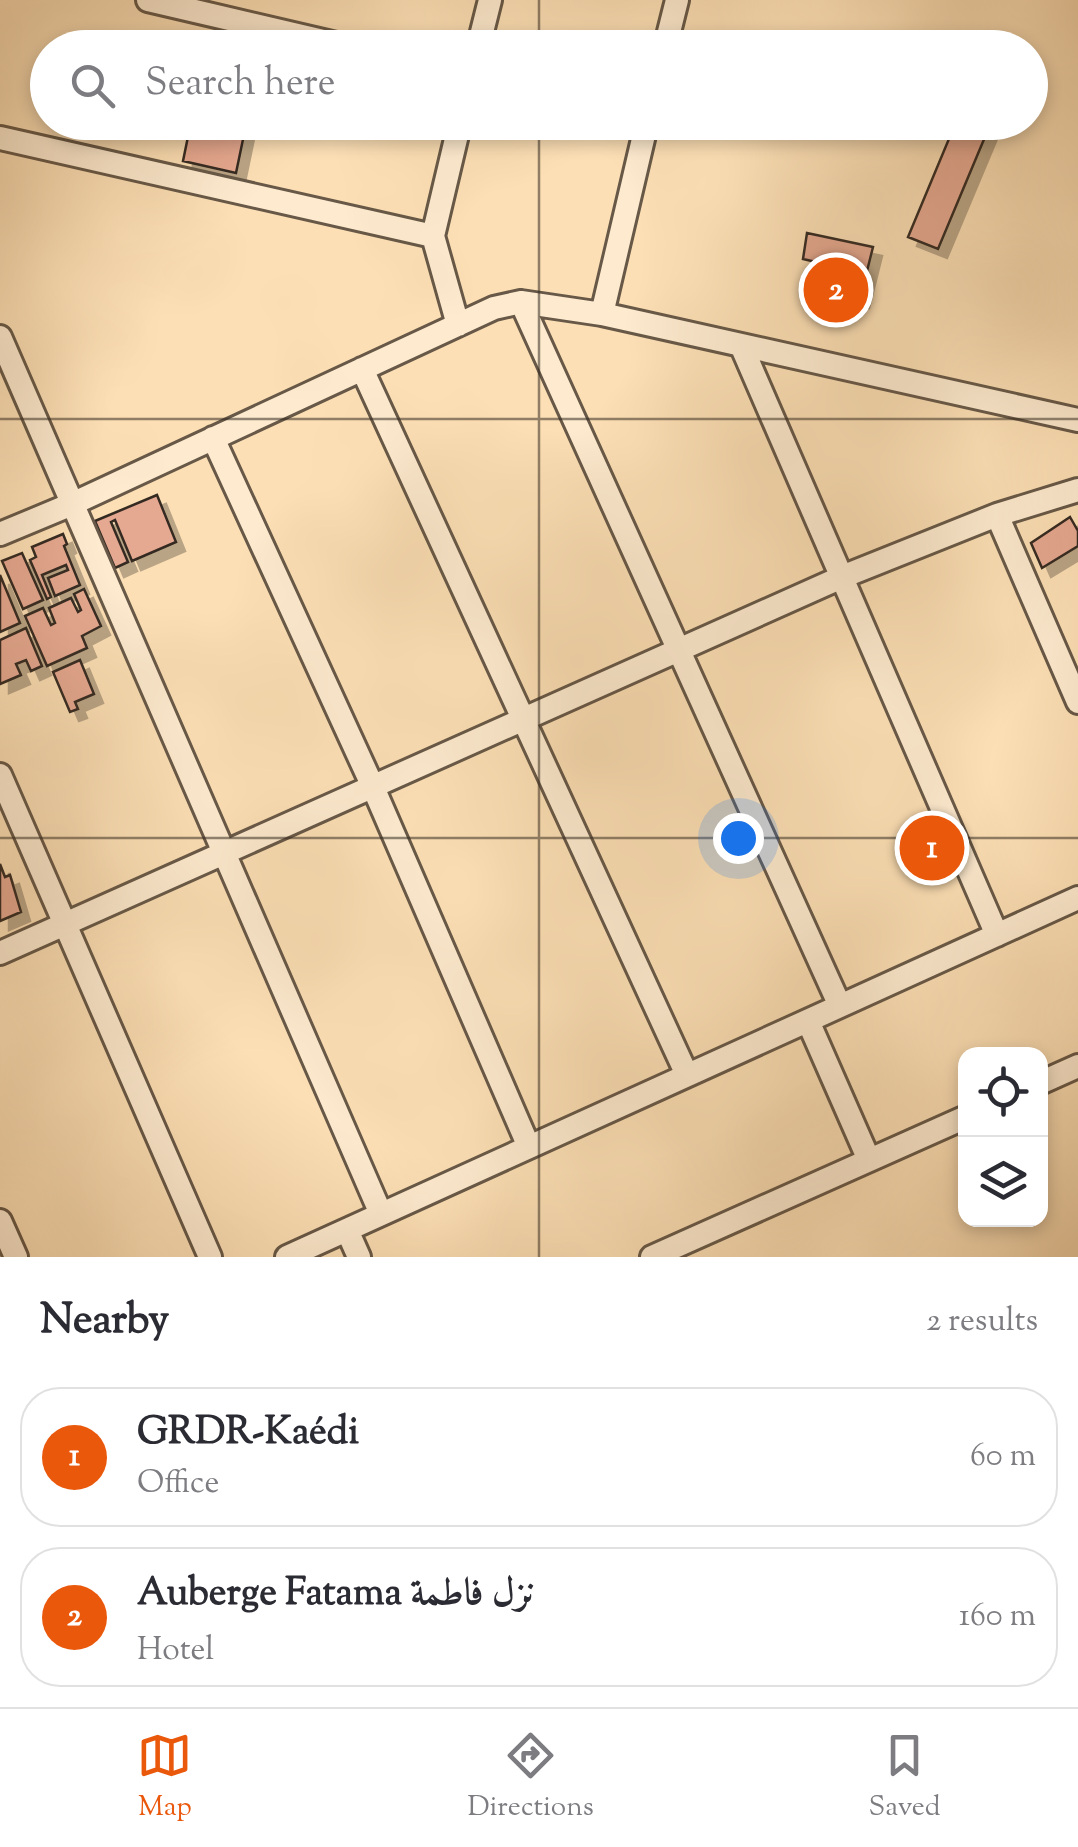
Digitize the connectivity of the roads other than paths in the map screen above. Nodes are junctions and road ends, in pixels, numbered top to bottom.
1 (148, 0) edge
2 (490, 0) edge
3 (677, 0) edge
4 (276, 30) edge
5 (482, 30) edge
6 (670, 30) edge
7 (0, 138) edge
8 (456, 140) edge
9 (643, 140) edge
10 (433, 236) junction
11 (520, 302) junction
12 (602, 314) junction
13 (458, 325) junction
14 (0, 337) edge
15 (741, 345) junction
16 (362, 369) junction
17 (1078, 420) edge
18 (213, 438) junction
19 (1078, 490) edge
20 (72, 504) junction
21 (997, 515) junction
22 (0, 534) edge
23 (842, 577) junction
24 (678, 650) junction
25 (1078, 702) edge
26 (523, 719) junction
27 (0, 775) edge
28 (372, 786) junction
29 (224, 854) junction
30 (1078, 898) edge
31 (65, 924) junction
32 (997, 935) junction
33 (0, 954) edge
34 (840, 1006) junction
35 (808, 1020) junction
36 (1078, 1067) edge
37 (687, 1075) junction
38 (1048, 1080) edge
39 (958, 1121) edge
40 (529, 1147) junction
41 (869, 1160) junction
42 (381, 1214) junction
43 (0, 1221) edge
44 (347, 1230) junction
45 (16, 1257) edge
46 (210, 1257) edge
47 (287, 1257) edge
48 (360, 1257) edge
49 (652, 1257) edge

1 - 4 street
2 - 5 street
3 - 6 street
7 - 10 street
8 - 10 street
9 - 12 street
10 - 13 street
11 - 12 street
11 - 13 street
11 - 24 street
12 - 15 street
13 - 16 street
14 - 20 street
15 - 17 street
15 - 23 street
16 - 18 street
16 - 26 street
18 - 20 street
18 - 28 street
19 - 21 street
20 - 22 street
20 - 29 street
21 - 23 street
21 - 25 street
23 - 24 street
23 - 32 street
24 - 26 street
24 - 34 street
26 - 28 street
26 - 37 street
27 - 31 street
28 - 29 street
28 - 40 street
29 - 31 street
29 - 42 street
30 - 32 street
31 - 33 street
31 - 46 street
32 - 34 street
34 - 35 street
35 - 37 street
35 - 41 street
36 - 38 street
37 - 40 street
39 - 41 street
40 - 42 street
41 - 49 street
42 - 44 street
43 - 45 street
44 - 47 street
44 - 48 street

